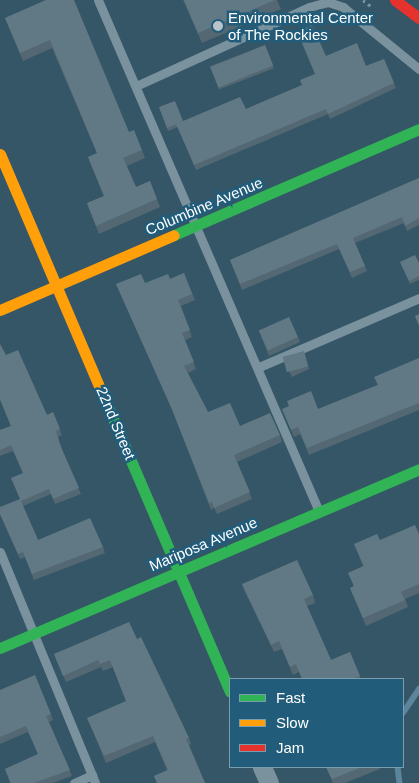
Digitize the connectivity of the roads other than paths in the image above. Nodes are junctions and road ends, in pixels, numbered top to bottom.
1 (98, 0) edge
2 (395, 0) edge
3 (419, 18) edge
4 (419, 69) edge
5 (136, 86) junction
6 (419, 129) edge
7 (0, 154) edge
8 (197, 226) junction
9 (57, 285) junction
10 (419, 298) edge
11 (0, 310) edge
12 (259, 367) junction
13 (419, 469) edge
14 (319, 512) junction
15 (0, 552) edge
16 (179, 571) junction
17 (34, 633) junction
18 (0, 648) edge
19 (229, 690) edge
20 (262, 768) edge
21 (94, 779) edge
22 (74, 783) edge
23 (269, 783) edge

1 - 5 lane
2 - 3 street
4 - 5 lane
5 - 8 lane
6 - 8 street, Columbine Avenue
7 - 9 street, 22nd Street
8 - 9 street, Columbine Avenue
8 - 12 lane
9 - 11 street, Columbine Avenue
9 - 16 street, 22nd Street
10 - 12 lane
12 - 14 lane
13 - 14 street, Mariposa Avenue
14 - 16 street, Mariposa Avenue
15 - 17 lane
16 - 17 street, Mariposa Avenue
16 - 19 street, 22nd Street
17 - 18 street, Mariposa Avenue
17 - 21 lane
20 - 23 street
21 - 22 lane

